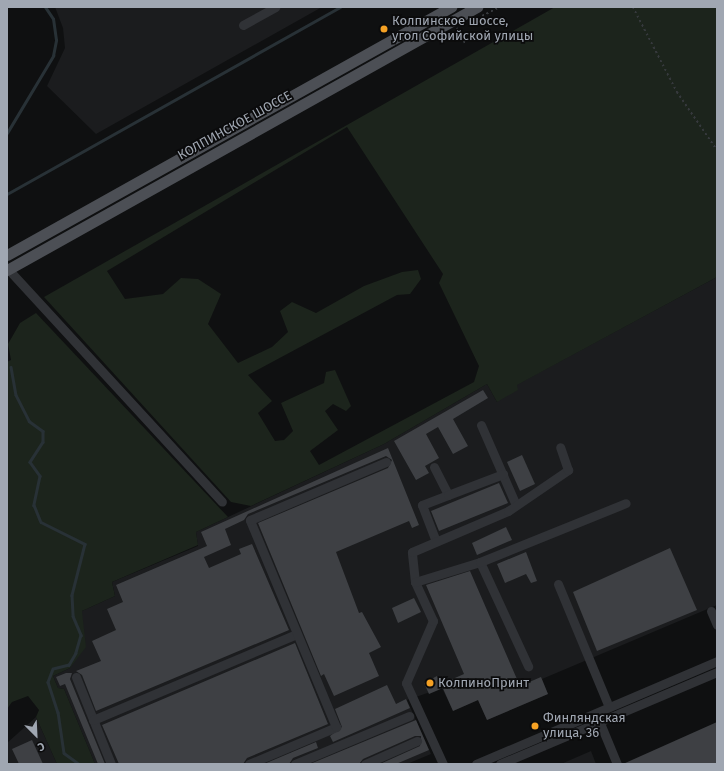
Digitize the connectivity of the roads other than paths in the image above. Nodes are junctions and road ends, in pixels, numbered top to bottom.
1 (275, 7) edge
2 (451, 7) edge
3 (477, 7) edge
4 (243, 25) dead end
5 (7, 255) edge
6 (8, 269) edge
7 (481, 425) dead end
8 (560, 447) dead end
9 (386, 462) dead end
10 (434, 467) dead end
11 (503, 474) junction
12 (448, 495) junction
13 (222, 502) dead end
14 (626, 503) dead end
15 (516, 505) junction
16 (436, 541) junction
17 (480, 562) junction
18 (415, 582) junction
19 (558, 584) dead end
20 (711, 611) dead end
21 (717, 624) edge
22 (297, 634) junction
23 (717, 661) edge
24 (528, 666) dead end
25 (717, 672) edge
26 (76, 677) dead end
27 (609, 707) junction
28 (409, 716) dead end
29 (93, 720) junction
30 (600, 723) junction
31 (417, 741) dead end
32 (111, 764) edge
33 (249, 764) edge
34 (295, 764) edge
35 (365, 764) edge
36 (443, 764) edge
37 (476, 764) edge
38 (500, 764) edge
39 (617, 764) edge

1 - 4 street
2 - 5 main road, КОЛПИНСКОЕ ШОССЕ
3 - 6 main road, КОЛПИНСКОЕ ШОССЕ
6 - 13 street
7 - 11 street
8 - 15 street
9 - 22 street
10 - 12 street
11 - 12 street
11 - 15 street
12 - 16 street
14 - 17 street
15 - 16 street
16 - 18 street
17 - 18 street
17 - 24 street
18 - 36 street
19 - 27 street
20 - 21 street
22 - 29 street
22 - 33 street
23 - 27 street
25 - 30 street
26 - 29 street
27 - 37 street
28 - 34 street
29 - 32 street
30 - 38 street
30 - 39 street
31 - 35 street

